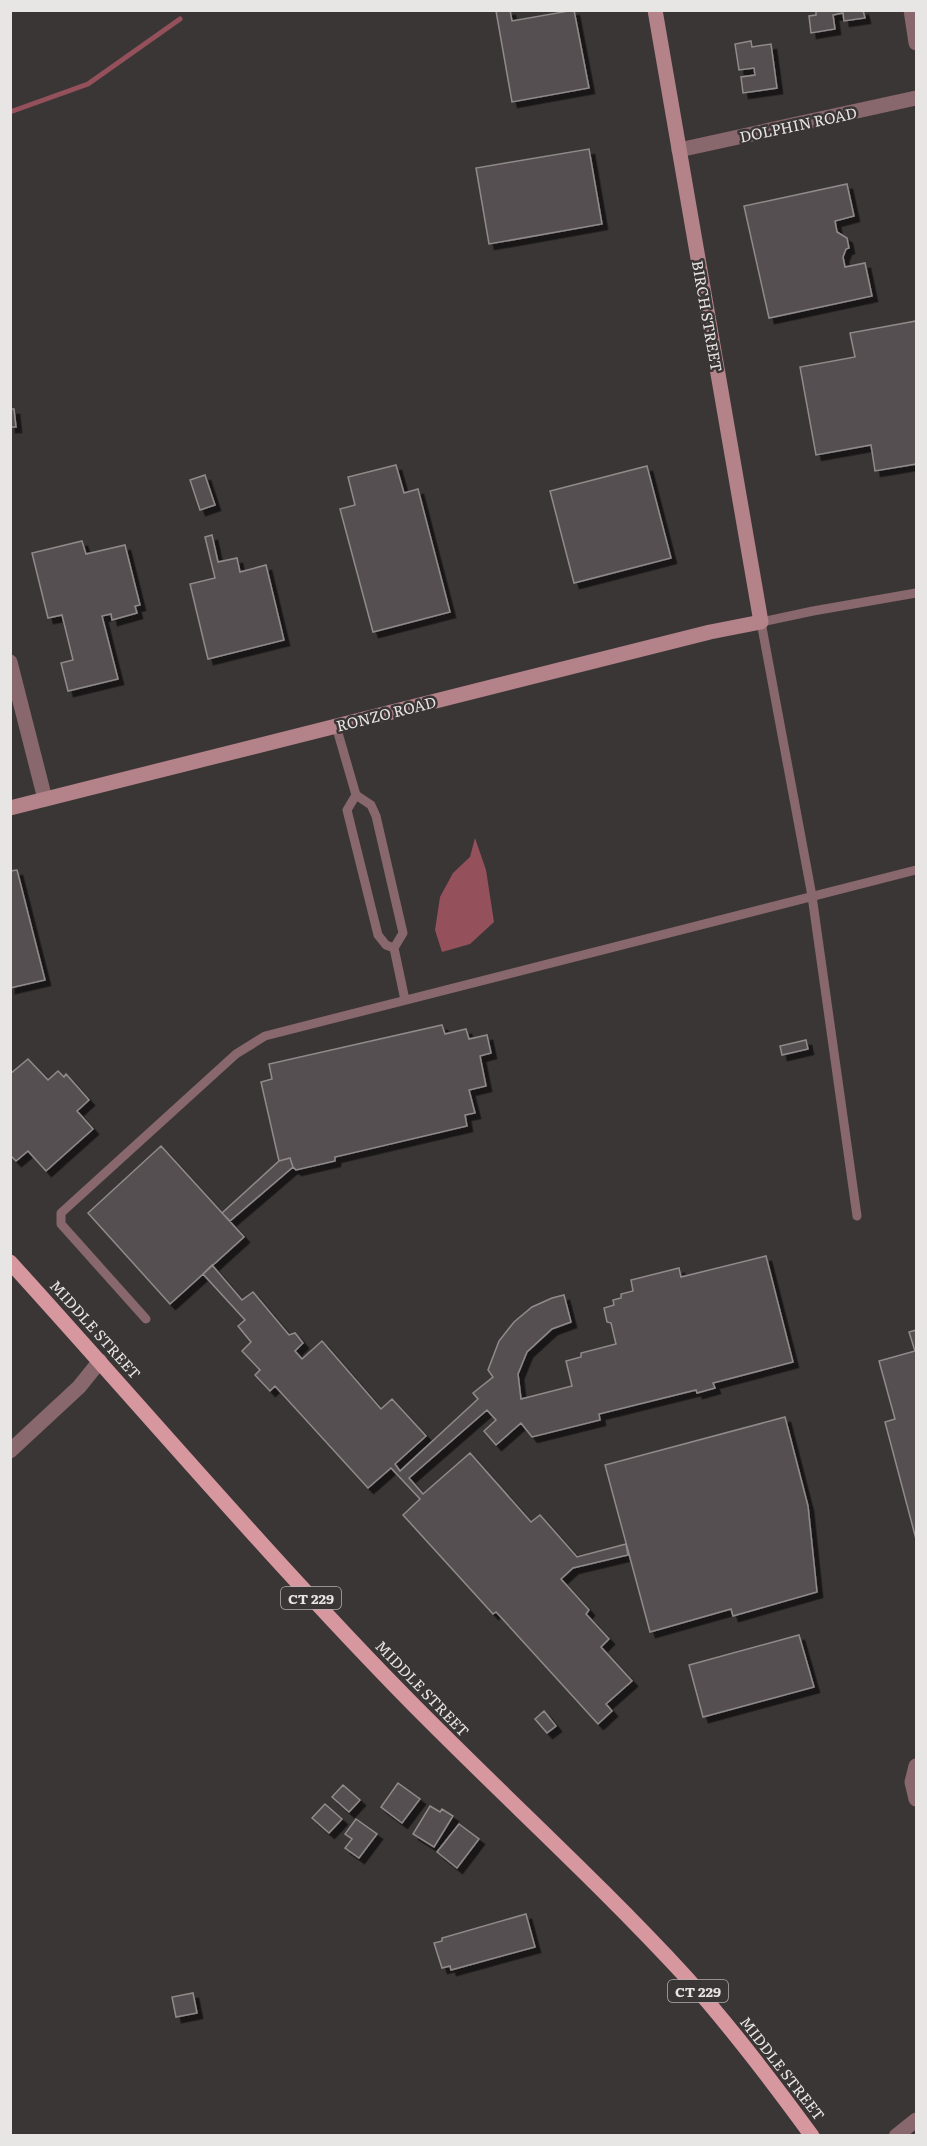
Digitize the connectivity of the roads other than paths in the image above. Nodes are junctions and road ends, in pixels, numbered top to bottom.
1 (655, 10) edge
2 (911, 10) edge
3 (916, 43) edge
4 (916, 98) edge
5 (679, 150) junction
6 (916, 594) edge
7 (762, 622) junction
8 (10, 662) edge
9 (336, 726) junction
10 (356, 795) junction
11 (45, 799) junction
12 (10, 808) edge
13 (916, 870) edge
14 (812, 896) junction
15 (394, 948) junction
16 (405, 999) junction
17 (857, 1216) dead end
18 (10, 1262) edge
19 (146, 1319) dead end
20 (100, 1361) junction
21 (10, 1451) edge
22 (916, 1766) edge
23 (916, 1799) edge
24 (916, 2120) edge
25 (812, 2136) edge
26 (896, 2136) edge

1 - 5 main road, BIRCH STREET
2 - 3 street
4 - 5 street, DOLPHIN ROAD
5 - 7 main road, BIRCH STREET
6 - 7 lane
7 - 9 main road, RONZO ROAD
7 - 14 lane
8 - 11 street
9 - 10 lane
9 - 11 main road, RONZO ROAD
10 - 15 lane
10 - 15 lane
11 - 12 main road, RONZO ROAD
13 - 14 lane
14 - 16 lane
14 - 17 lane
15 - 16 lane
16 - 19 lane
18 - 20 main road, MIDDLE STREET / CT 229
20 - 21 street
20 - 25 main road, MIDDLE STREET / CT 229
22 - 23 street
24 - 26 street

